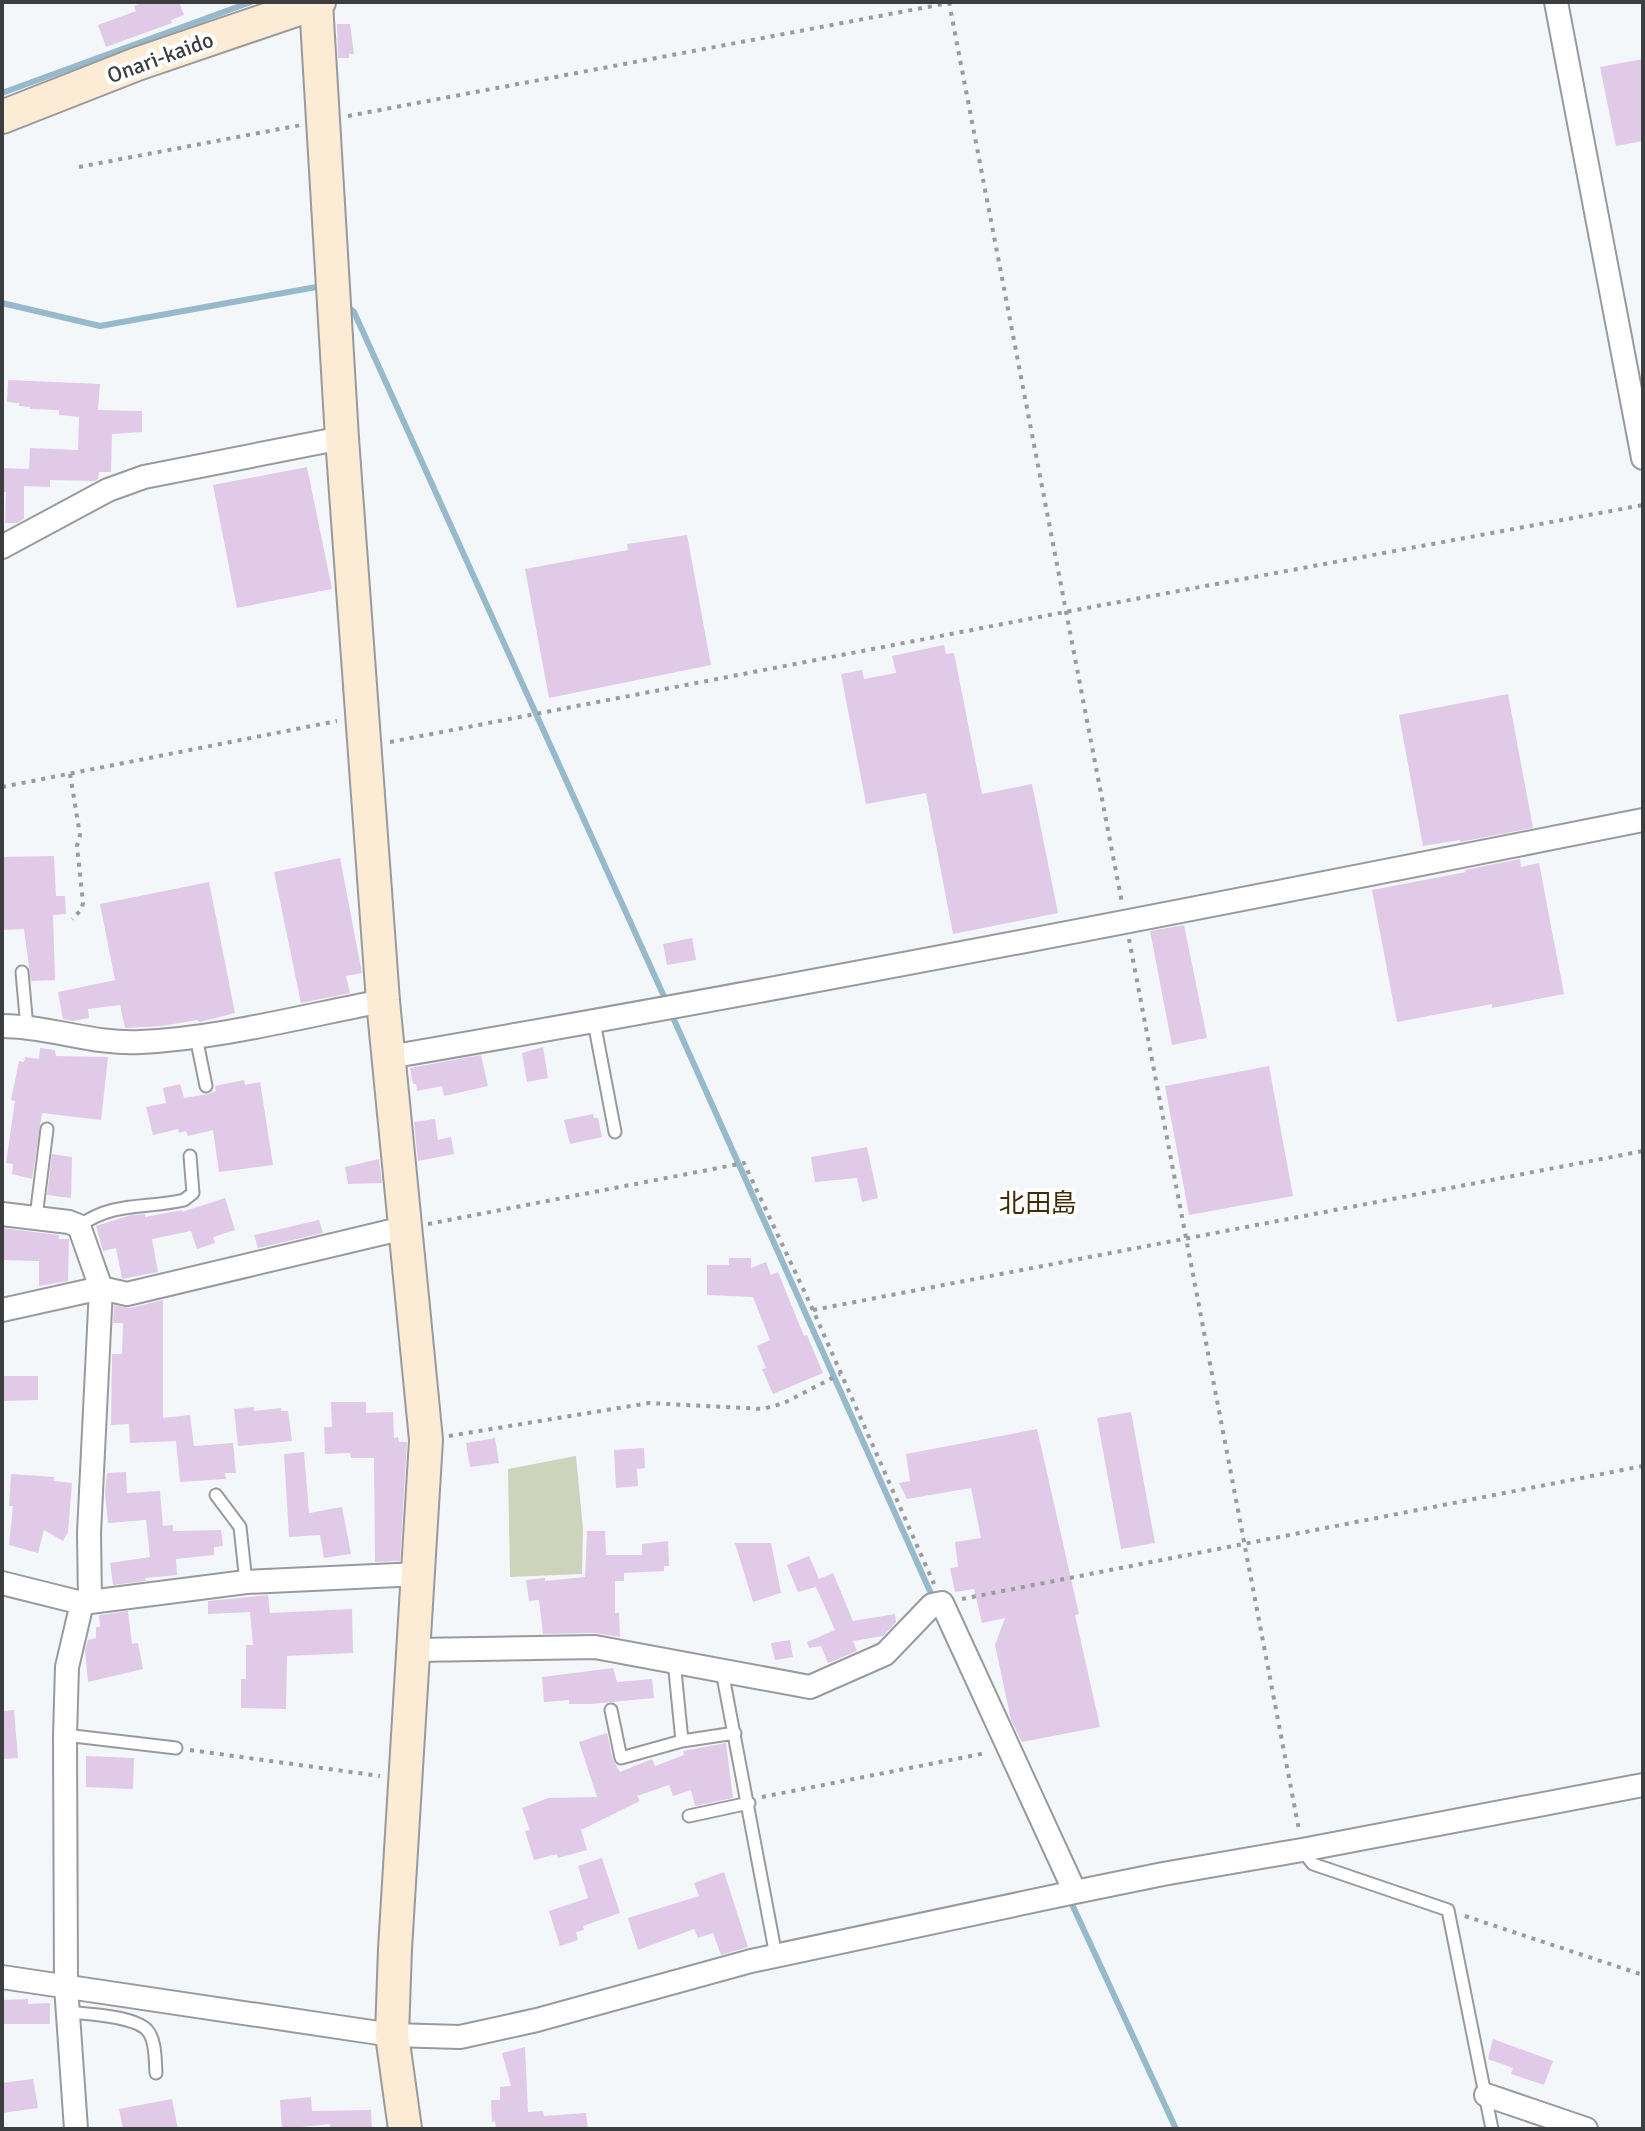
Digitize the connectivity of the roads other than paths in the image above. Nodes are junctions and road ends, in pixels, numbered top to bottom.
1 (317, 2) edge
2 (1556, 2) edge
3 (2, 116) edge
4 (342, 438) junction
5 (1643, 458) edge
6 (2, 547) edge
7 (1643, 820) edge
8 (22, 972) dead end
9 (383, 1001) junction
10 (594, 1022) junction
11 (2, 1026) edge
12 (27, 1028) junction
13 (196, 1037) junction
14 (389, 1057) junction
15 (206, 1086) dead end
16 (47, 1129) dead end
17 (615, 1132) dead end
18 (190, 1156) dead end
19 (2, 1214) edge
20 (36, 1217) junction
21 (79, 1226) junction
22 (404, 1228) junction
23 (101, 1288) junction
24 (2, 1310) edge
25 (216, 1495) dead end
26 (419, 1574) junction
27 (246, 1582) junction
28 (2, 1583) edge
29 (86, 1602) junction
30 (414, 1650) junction
31 (674, 1661) junction
32 (722, 1670) junction
33 (611, 1710) dead end
34 (735, 1733) junction
35 (65, 1735) junction
36 (682, 1741) junction
37 (176, 1748) road end
38 (1643, 1785) edge
39 (748, 1801) junction
40 (689, 1816) dead end
41 (1302, 1850) junction
42 (1075, 1892) junction
43 (776, 1956) junction
44 (2, 1977) edge
45 (66, 1986) junction
46 (68, 2012) junction
47 (392, 2035) junction
48 (156, 2073) dead end
49 (1486, 2095) junction
50 (76, 2129) edge
51 (405, 2129) edge
52 (1492, 2129) edge
53 (1586, 2129) edge

1 - 3 street, Onari-kaido
1 - 4 street
2 - 5 street
4 - 6 street
4 - 9 street
7 - 10 street
8 - 12 lane
9 - 13 street
9 - 14 street
10 - 14 street
10 - 17 lane
11 - 12 street
12 - 13 street
13 - 15 lane
14 - 22 street
16 - 20 lane
18 - 21 lane
19 - 20 street
20 - 21 street
21 - 23 street
22 - 23 street
22 - 26 street
23 - 24 street
23 - 29 street
25 - 27 lane
26 - 27 street
26 - 30 street
27 - 29 street
28 - 29 street
29 - 35 street
30 - 31 street
30 - 47 street
31 - 32 street
31 - 36 lane
32 - 34 lane
32 - 42 street
33 - 36 lane
34 - 36 lane
34 - 39 lane
35 - 37 lane
35 - 45 street
38 - 41 street
39 - 40 lane
39 - 43 lane
41 - 42 street
41 - 49 lane
42 - 43 street
43 - 47 street
44 - 45 street
45 - 46 street
45 - 47 street
46 - 48 lane
46 - 50 street
47 - 51 street
49 - 52 lane
49 - 53 street

